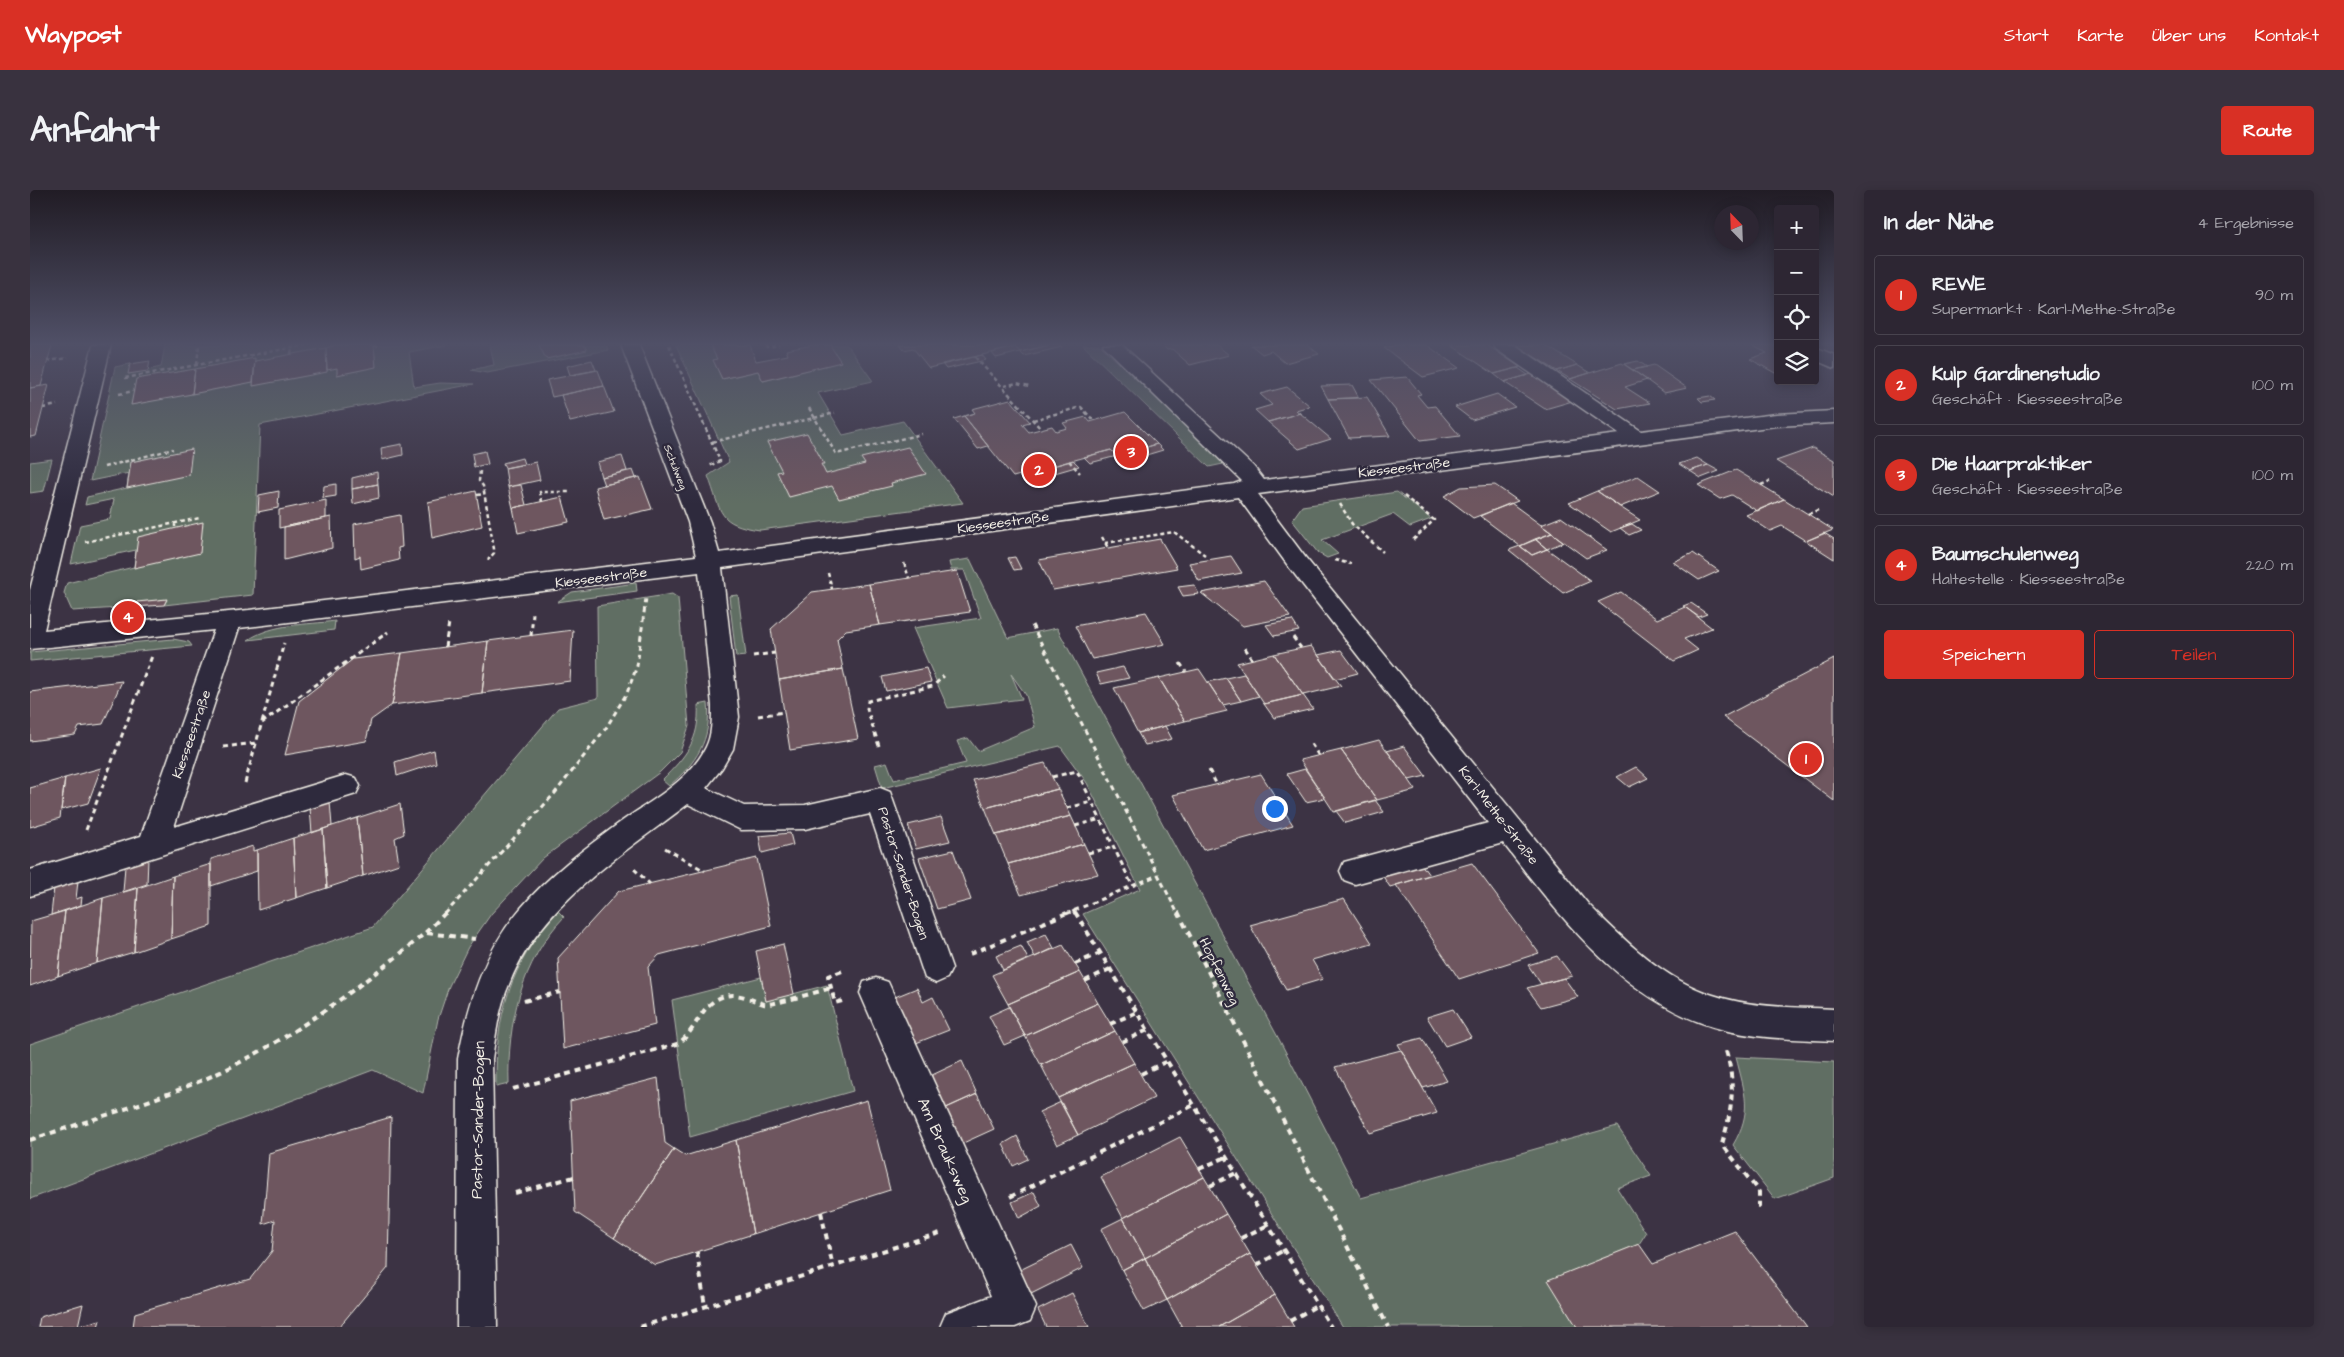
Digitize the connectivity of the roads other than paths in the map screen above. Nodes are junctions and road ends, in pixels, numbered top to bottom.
1 (89, 398) edge
2 (650, 398) edge
3 (1168, 398) edge
4 (1580, 398) edge
5 (1834, 407) edge
6 (1834, 417) edge
7 (1776, 420) junction
8 (1637, 437) junction
9 (1250, 487) junction
10 (708, 563) junction
11 (229, 622) junction
12 (30, 639) edge
13 (346, 786) dead end
14 (685, 790) junction
15 (1510, 829) junction
16 (153, 845) junction
17 (1355, 871) dead end
18 (30, 883) edge
19 (936, 968) road end
20 (876, 993) dead end
21 (1834, 1025) edge
22 (1021, 1317) edge
23 (477, 1327) edge
24 (960, 1327) edge

1 - 12 street
2 - 10 street, Schulweg
3 - 9 street, Karl-Methe-Straße
4 - 8 street
5 - 7 street, Kiesseestraße
6 - 7 street, Kiesseestraße
7 - 8 street, Kiesseestraße
8 - 9 street, Kiesseestraße
9 - 10 street, Kiesseestraße
9 - 15 street, Karl-Methe-Straße
10 - 11 street, Kiesseestraße
10 - 14 street, Pastor-Sander-Bogen
11 - 12 street, Kiesseestraße
11 - 16 street, Kiesseestraße
13 - 16 street
14 - 19 street, Pastor-Sander-Bogen
14 - 23 street, Pastor-Sander-Bogen
15 - 17 street
15 - 21 street, Karl-Methe-Straße
16 - 18 street
20 - 22 street, Am Brauksweg
22 - 24 street, Am Brauksweg

